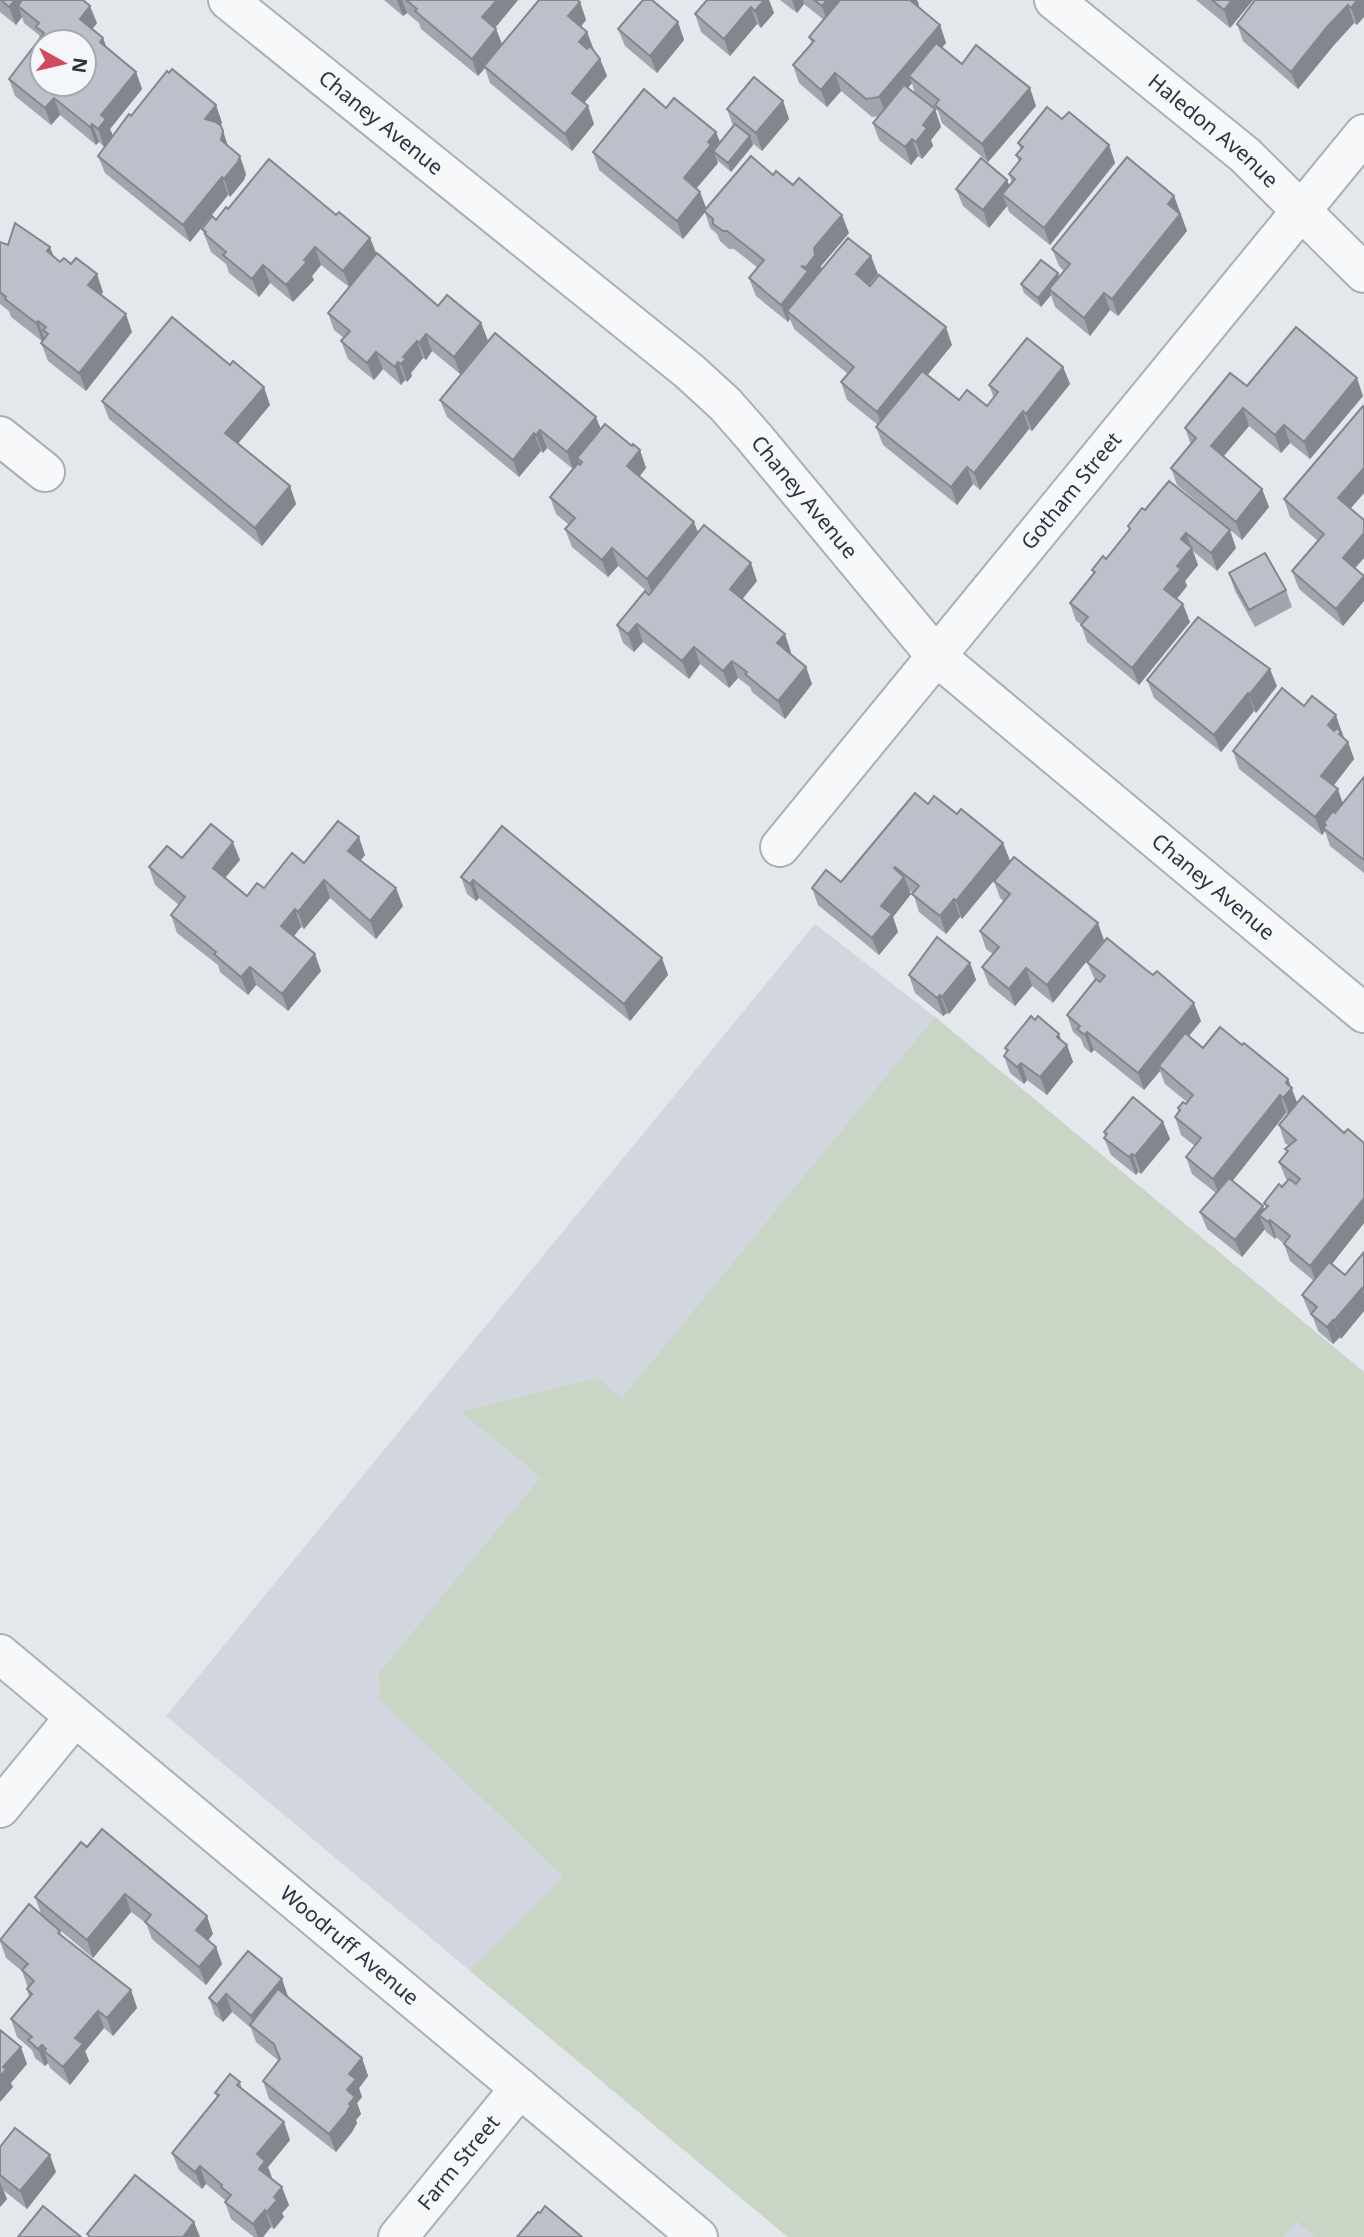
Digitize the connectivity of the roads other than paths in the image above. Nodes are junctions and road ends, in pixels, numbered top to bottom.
1 (228, 0) edge
2 (1055, 0) edge
3 (1364, 134) edge
4 (1301, 211) junction
5 (1364, 273) edge
6 (0, 436) edge
7 (45, 472) dead end
8 (936, 656) junction
9 (780, 847) dead end
10 (1364, 1013) edge
11 (0, 1654) edge
12 (74, 1717) junction
13 (0, 1808) edge
14 (520, 2088) junction
15 (398, 2237) edge
16 (698, 2237) edge

1 - 8 street, Chaney Avenue
2 - 4 street, Haledon Avenue
3 - 4 street, Gotham Street
4 - 5 street, Haledon Avenue
4 - 8 street, Gotham Street
6 - 7 street
8 - 9 street, Gotham Street
8 - 10 street, Chaney Avenue
11 - 12 street, Woodruff Avenue
12 - 13 street
12 - 14 street, Woodruff Avenue
14 - 15 street, Farm Street
14 - 16 street, Woodruff Avenue

